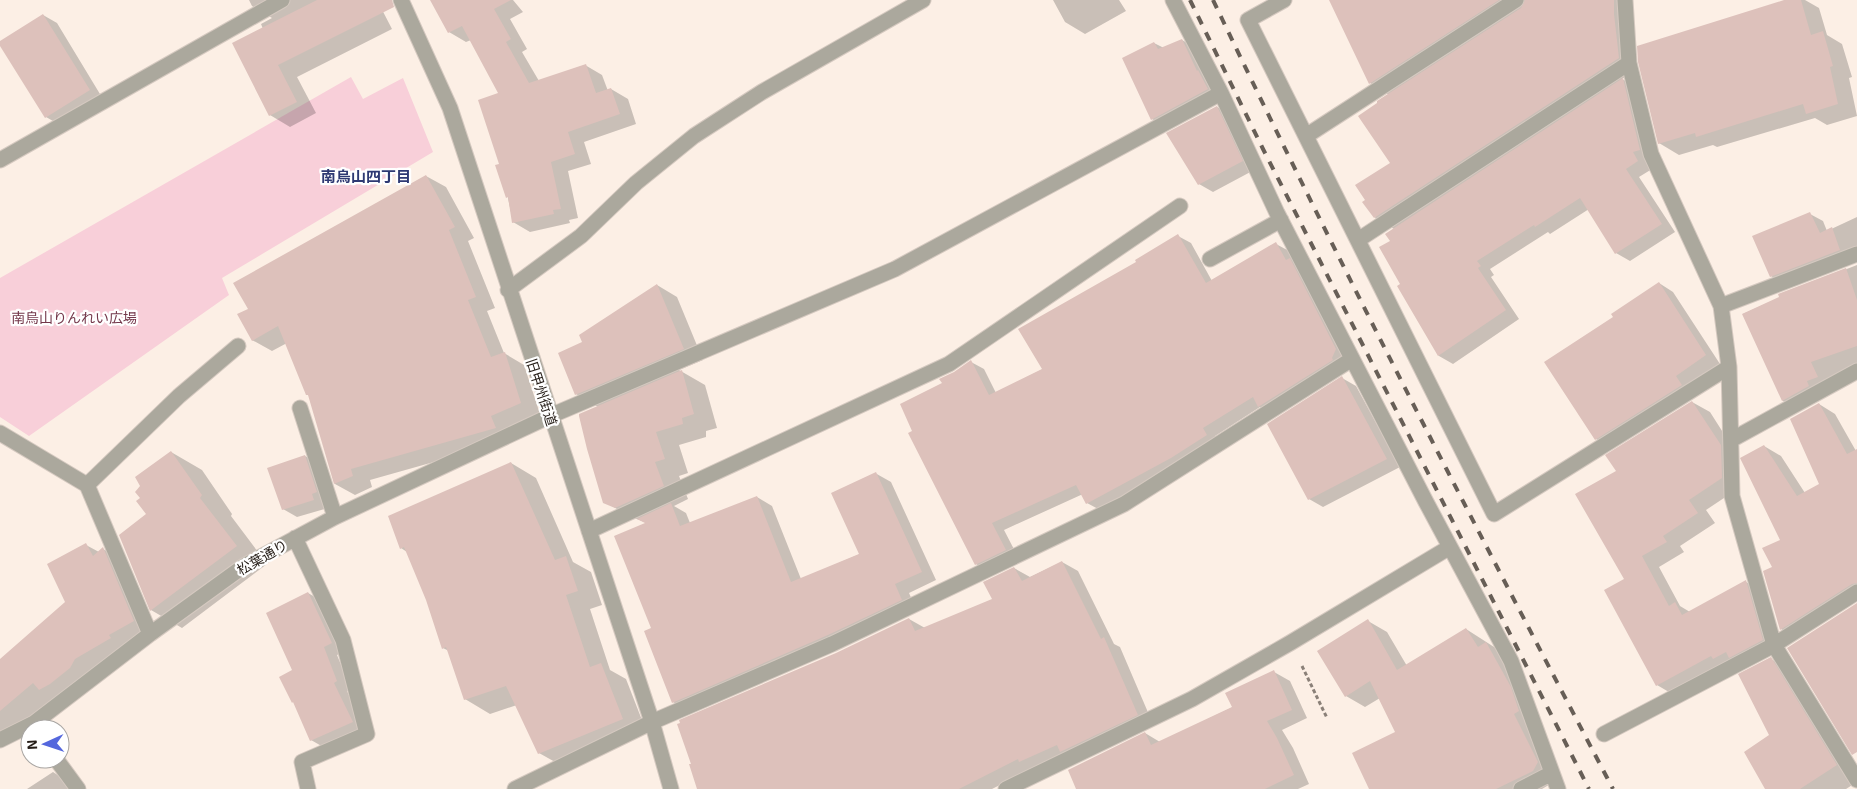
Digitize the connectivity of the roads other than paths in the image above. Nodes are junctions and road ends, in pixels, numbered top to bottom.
1 (282, 0) edge
2 (401, 0) edge
3 (923, 0) edge
4 (1173, 0) edge
5 (1284, 0) edge
6 (1516, 0) edge
7 (1625, 0) edge
8 (897, 6) edge
9 (1629, 62) junction
10 (1221, 93) junction
11 (1306, 136) junction
12 (0, 160) edge
13 (1180, 206) dead end
14 (1281, 220) junction
15 (1358, 240) junction
16 (1857, 254) edge
17 (1210, 259) dead end
18 (508, 290) junction
19 (1721, 306) junction
20 (238, 346) dead end
21 (1352, 359) junction
22 (1729, 367) junction
23 (1857, 371) edge
24 (300, 408) dead end
25 (550, 416) junction
26 (0, 433) edge
27 (1731, 440) junction
28 (87, 485) junction
29 (335, 517) junction
30 (588, 531) junction
31 (295, 538) junction
32 (1450, 547) junction
33 (1857, 592) edge
34 (150, 634) junction
35 (1774, 644) junction
36 (45, 719) edge
37 (652, 722) junction
38 (20, 732) edge
39 (1604, 734) dead end
40 (0, 740) edge
41 (63, 769) edge
42 (1552, 773) junction
43 (1857, 780) edge
44 (78, 789) edge
45 (308, 789) edge
46 (515, 789) edge
47 (671, 789) edge
48 (1006, 789) edge
49 (1521, 789) edge
50 (1558, 789) edge

1 - 12 street
2 - 18 street, 旧甲州街道
3 - 8 street
4 - 10 street
5 - 11 street
6 - 11 street
7 - 9 street
8 - 18 street
9 - 15 street
9 - 19 street
10 - 14 street
10 - 25 street, 松葉通り
11 - 15 street
13 - 30 street
14 - 17 street
14 - 21 street
15 - 22 street
16 - 19 street
18 - 25 street, 旧甲州街道
19 - 22 street
20 - 28 street
21 - 32 street
21 - 37 street
22 - 27 street
23 - 27 street
24 - 29 street
25 - 29 street, 松葉通り
25 - 30 street, 旧甲州街道
26 - 28 street
27 - 35 street
28 - 34 street
29 - 31 street, 松葉通り
30 - 37 street, 旧甲州街道
31 - 34 street, 松葉通り
31 - 45 street
32 - 42 street
32 - 48 street
33 - 35 street
34 - 36 street, 松葉通り
35 - 39 street
35 - 43 street
37 - 46 street
37 - 47 street, 旧甲州街道
38 - 40 street, 松葉通り
41 - 44 street
42 - 49 street
42 - 50 street

